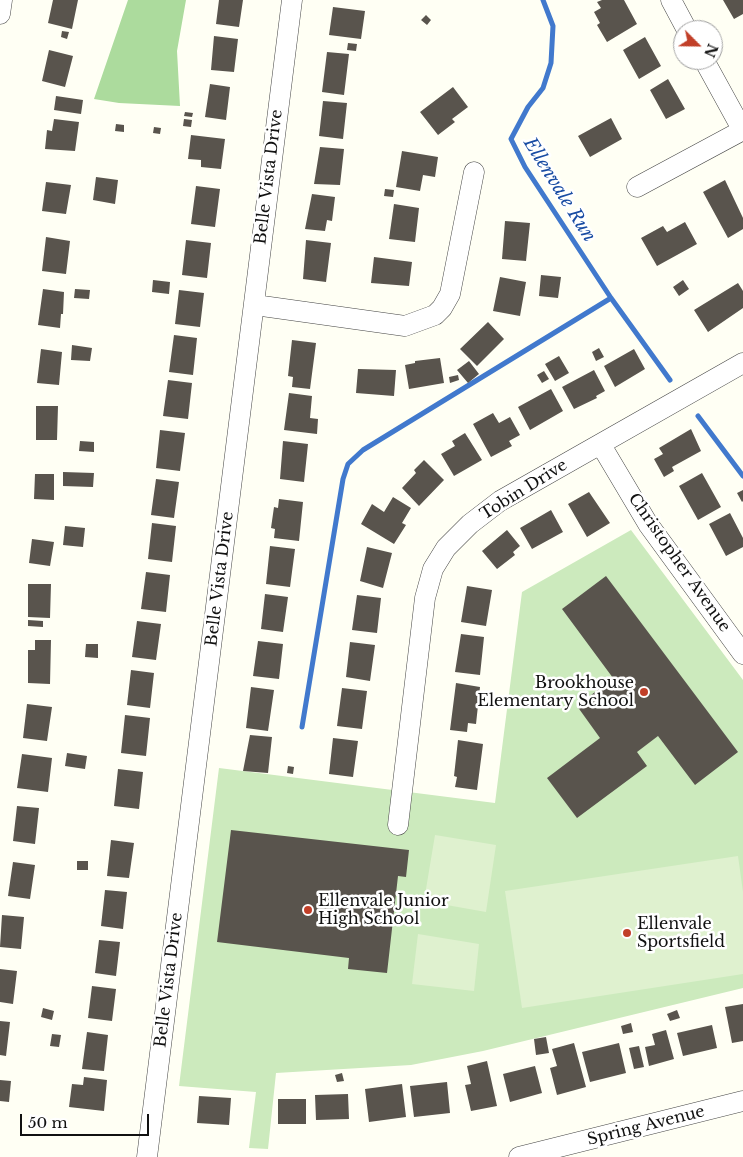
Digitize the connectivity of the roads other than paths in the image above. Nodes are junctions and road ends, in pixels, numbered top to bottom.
1 (2, 0) edge
2 (292, 0) edge
3 (671, 0) edge
4 (0, 14) edge
5 (682, 20) edge
6 (709, 70) edge
7 (743, 131) edge
8 (474, 172) dead end
9 (637, 187) dead end
10 (254, 305) junction
11 (743, 363) edge
12 (601, 445) junction
13 (743, 654) edge
14 (398, 826) dead end
15 (743, 1101) edge
16 (147, 1157) edge
17 (519, 1157) edge

1 - 4 street
2 - 10 street, Belle Vista Drive
3 - 5 street
6 - 7 street
7 - 9 street
8 - 10 street
10 - 16 street, Belle Vista Drive
11 - 12 street, Tobin Drive
12 - 13 street, Christopher Avenue
12 - 14 street, Tobin Drive
15 - 17 street, Spring Avenue

